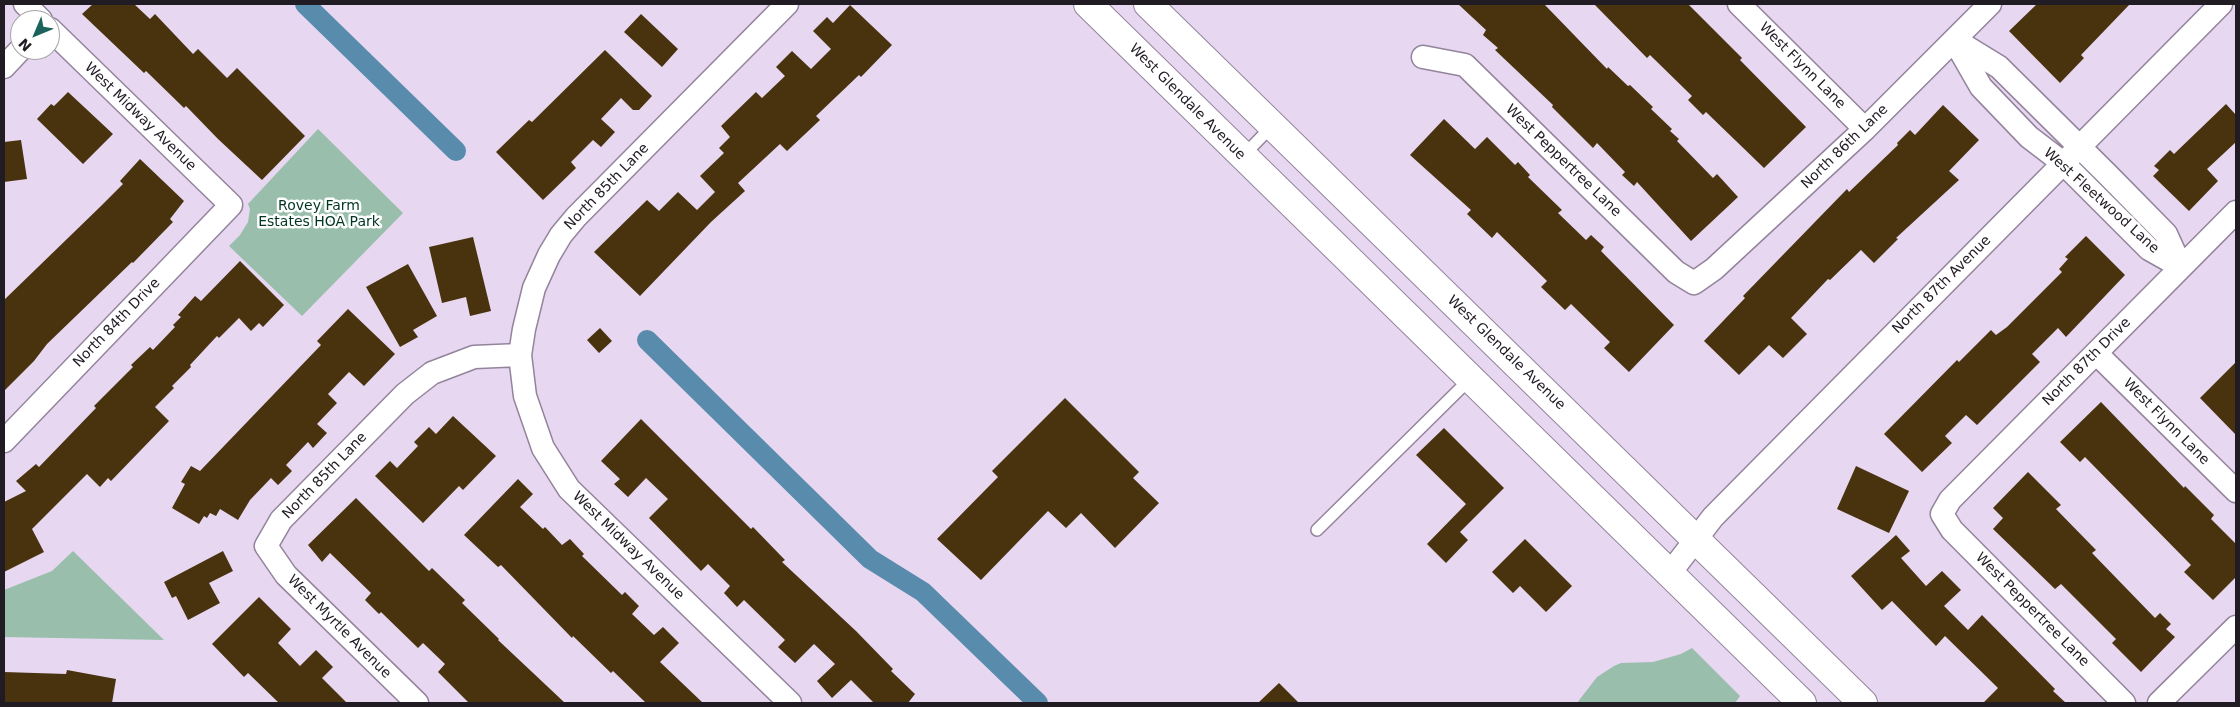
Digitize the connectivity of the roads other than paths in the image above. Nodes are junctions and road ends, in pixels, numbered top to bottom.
1 (788, 4) edge
2 (1088, 4) edge
3 (1148, 4) edge
4 (1739, 4) edge
5 (1990, 4) edge
6 (2221, 4) edge
7 (60, 38) edge
8 (1954, 40) junction
9 (1423, 57) dead end
10 (2015, 83) junction
11 (1995, 102) junction
12 (1272, 126) junction
13 (1865, 129) junction
14 (2079, 147) junction
15 (1243, 156) junction
16 (2063, 163) junction
17 (231, 206) joint
18 (2236, 212) edge
19 (2181, 267) junction
20 (1694, 283) joint
21 (2096, 353) junction
22 (520, 355) junction
23 (1471, 378) junction
24 (4, 442) edge
25 (2236, 491) edge
26 (1942, 514) joint
27 (1317, 530) dead end
28 (1697, 540) junction
29 (266, 546) joint
30 (1670, 573) junction
31 (2236, 627) edge
32 (417, 703) edge
33 (790, 703) edge
34 (1802, 703) edge
35 (1863, 703) edge
36 (2124, 703) edge
37 (2159, 703) edge

1 - 22 street, North 85th Lane
2 - 15 main road, West Glendale Avenue
3 - 12 main road, West Glendale Avenue
4 - 13 street, West Flynn Lane
5 - 8 street, North 86th Lane
6 - 14 street, North 87th Avenue
7 - 17 street, West Midway Avenue
8 - 10 street, West Fleetwood Lane
8 - 11 street, West Fleetwood Lane
8 - 13 street, North 86th Lane
9 - 20 street, West Peppertree Lane
10 - 11 street
10 - 14 street, West Fleetwood Lane
11 - 16 street, West Fleetwood Lane
12 - 15 lane
12 - 28 main road, West Glendale Avenue
13 - 20 street, North 86th Lane
14 - 16 street, North 87th Avenue
14 - 19 street, West Fleetwood Lane
15 - 23 main road, West Glendale Avenue
16 - 19 street, West Fleetwood Lane
16 - 28 street, North 87th Avenue
17 - 24 street, North 84th Drive
18 - 19 street, North 87th Drive
19 - 21 street, North 87th Drive
21 - 25 street, West Flynn Lane
21 - 26 street, North 87th Drive
22 - 29 street, North 85th Lane
22 - 33 street, West Midway Avenue
23 - 27 lane
23 - 30 main road, West Glendale Avenue
26 - 36 street, West Peppertree Lane
28 - 30 street, North 87th Avenue
28 - 35 main road, West Glendale Avenue
29 - 32 street, West Myrtle Avenue
30 - 34 main road, West Glendale Avenue
31 - 37 street

